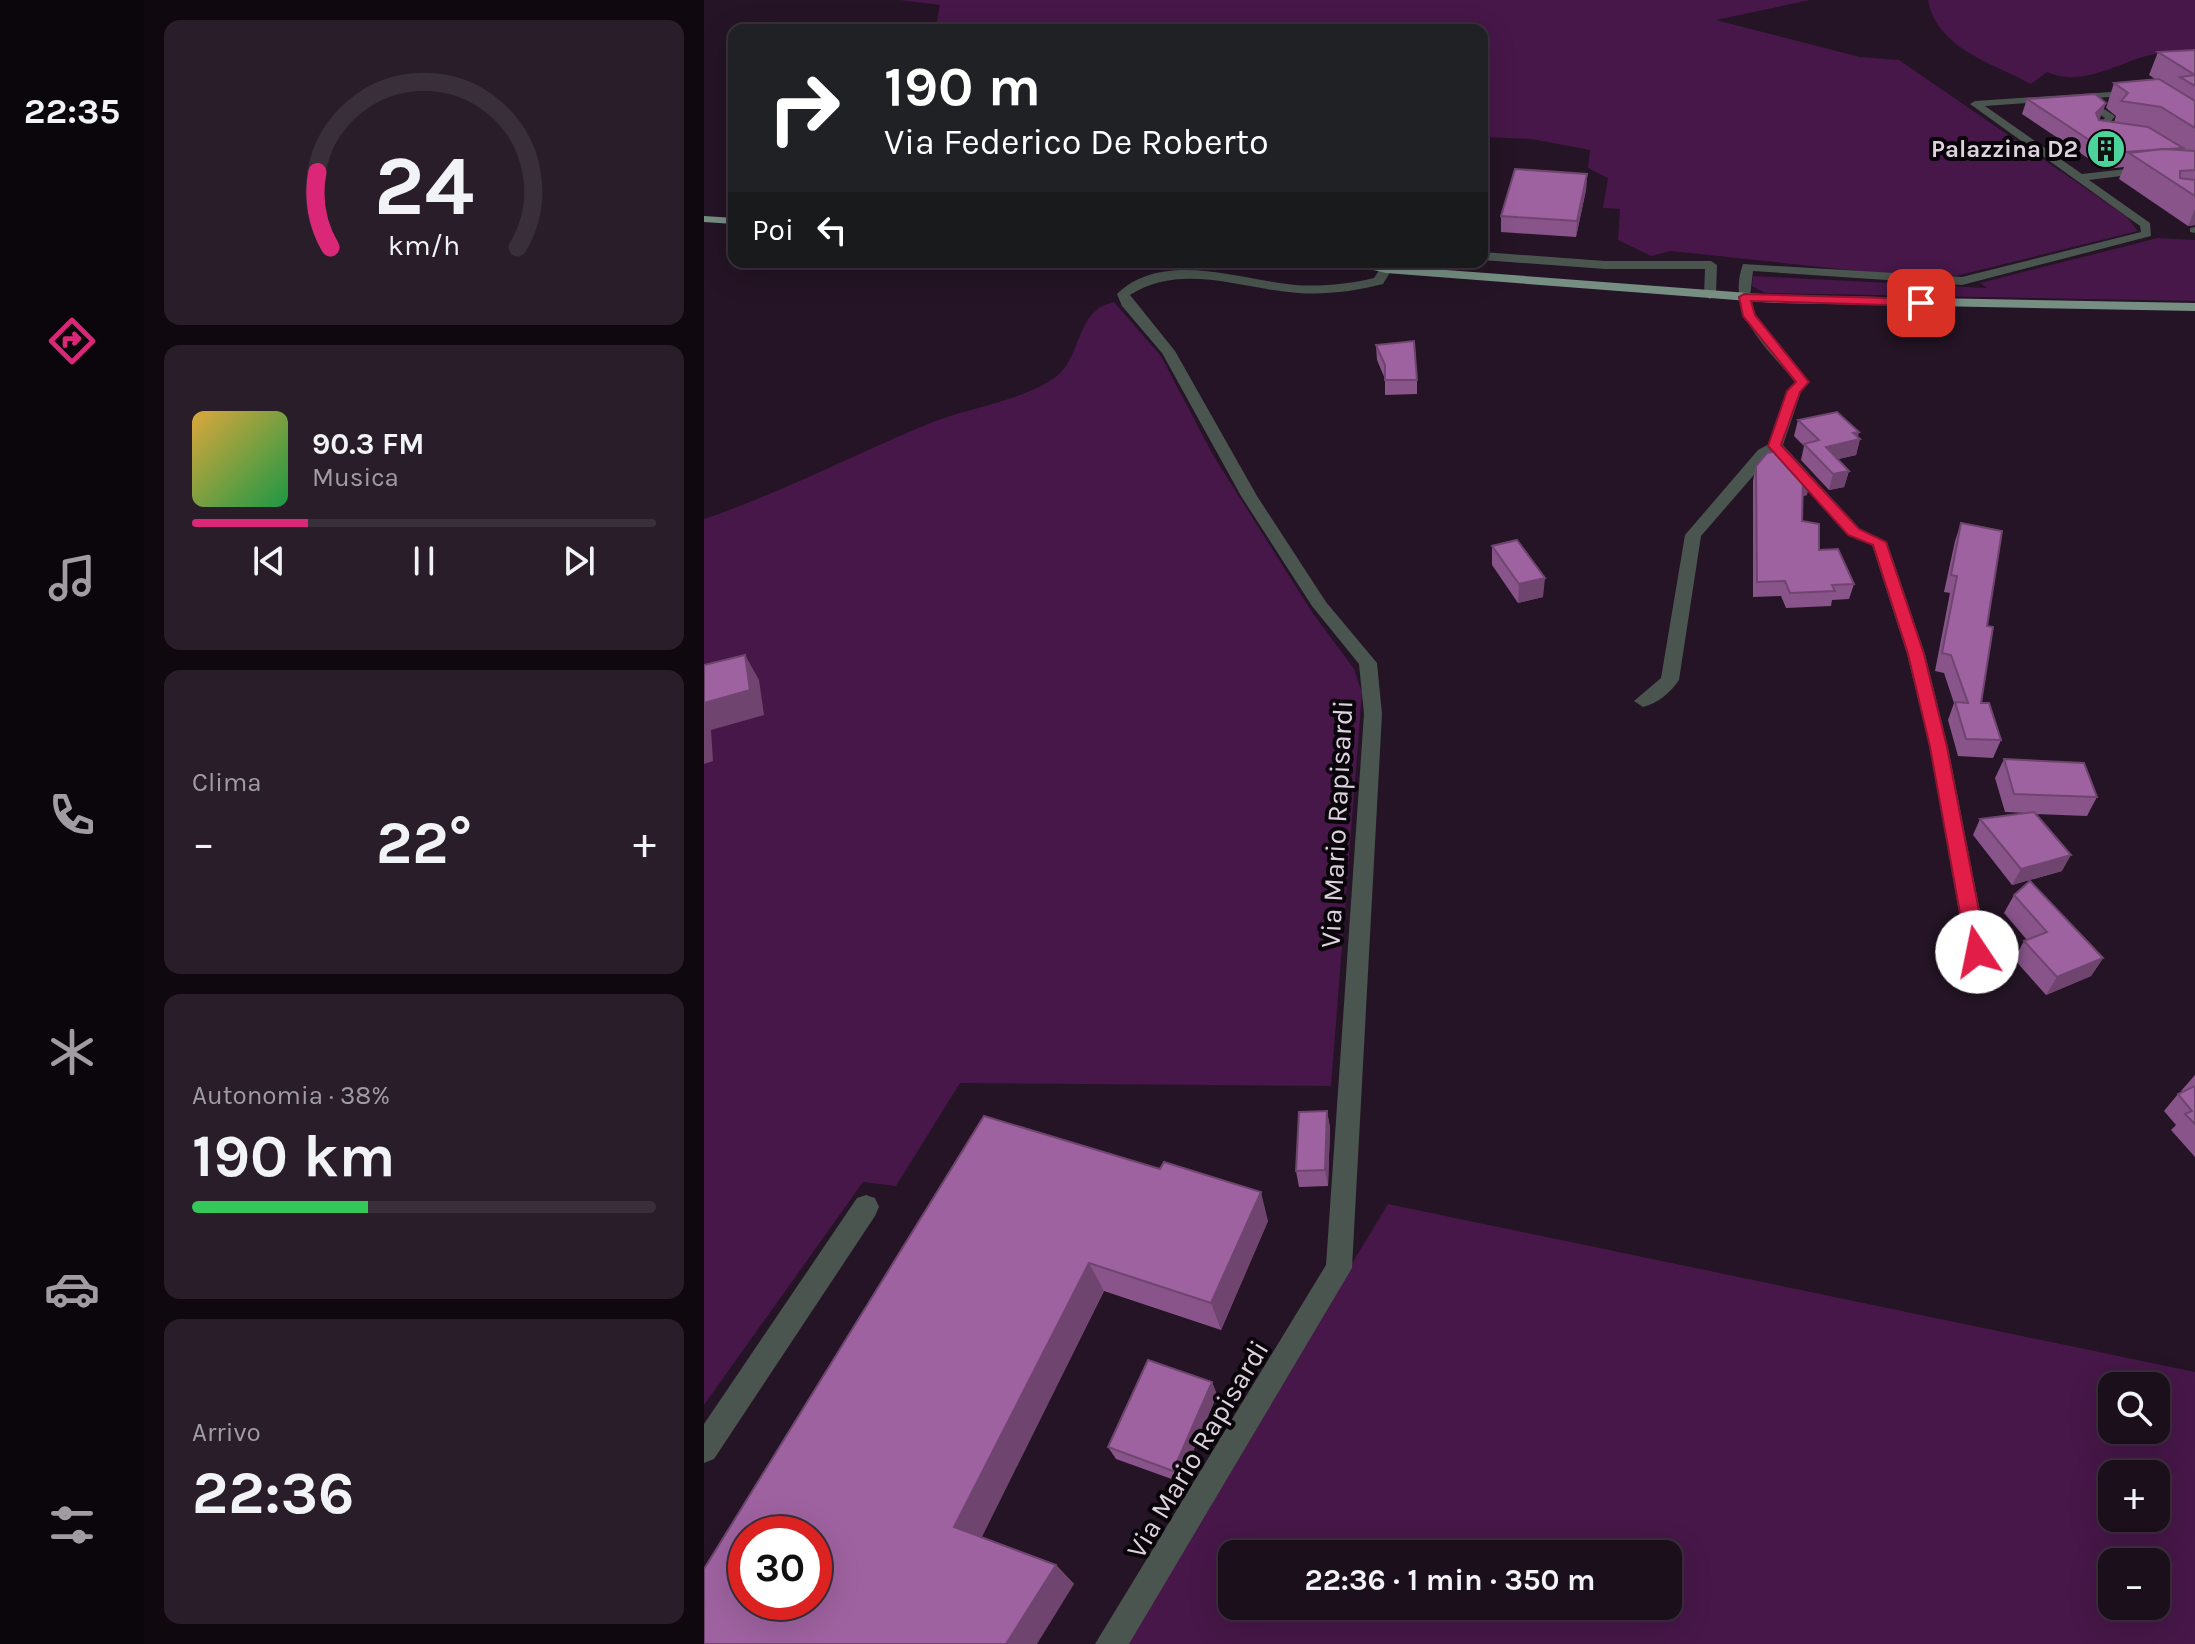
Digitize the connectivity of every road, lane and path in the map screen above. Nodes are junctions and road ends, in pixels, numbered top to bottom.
1 (2145, 92) edge
2 (2098, 109) edge
3 (2122, 133) edge
4 (2175, 155) edge
5 (2195, 169) edge
6 (2079, 178) junction
7 (704, 219) edge
8 (728, 221) edge
9 (1488, 256) edge
10 (1380, 268) edge
11 (1386, 269) junction
12 (1710, 295) junction
13 (1744, 297) junction
14 (2195, 307) edge
15 (1775, 446) junction
16 (1643, 701) dead end
17 (1977, 952) dead end
18 (866, 1207) dead end
19 (704, 1449) edge
20 (1111, 1644) edge

1 - 6 street
2 - 3 street
4 - 5 street
5 - 6 street
6 - 13 street
7 - 8 main road
9 - 12 street
10 - 11 main road
11 - 12 main road
11 - 20 street, Via Mario Rapisardi
12 - 13 main road
13 - 14 main road
13 - 15 street
15 - 16 street
15 - 17 street
18 - 19 street

